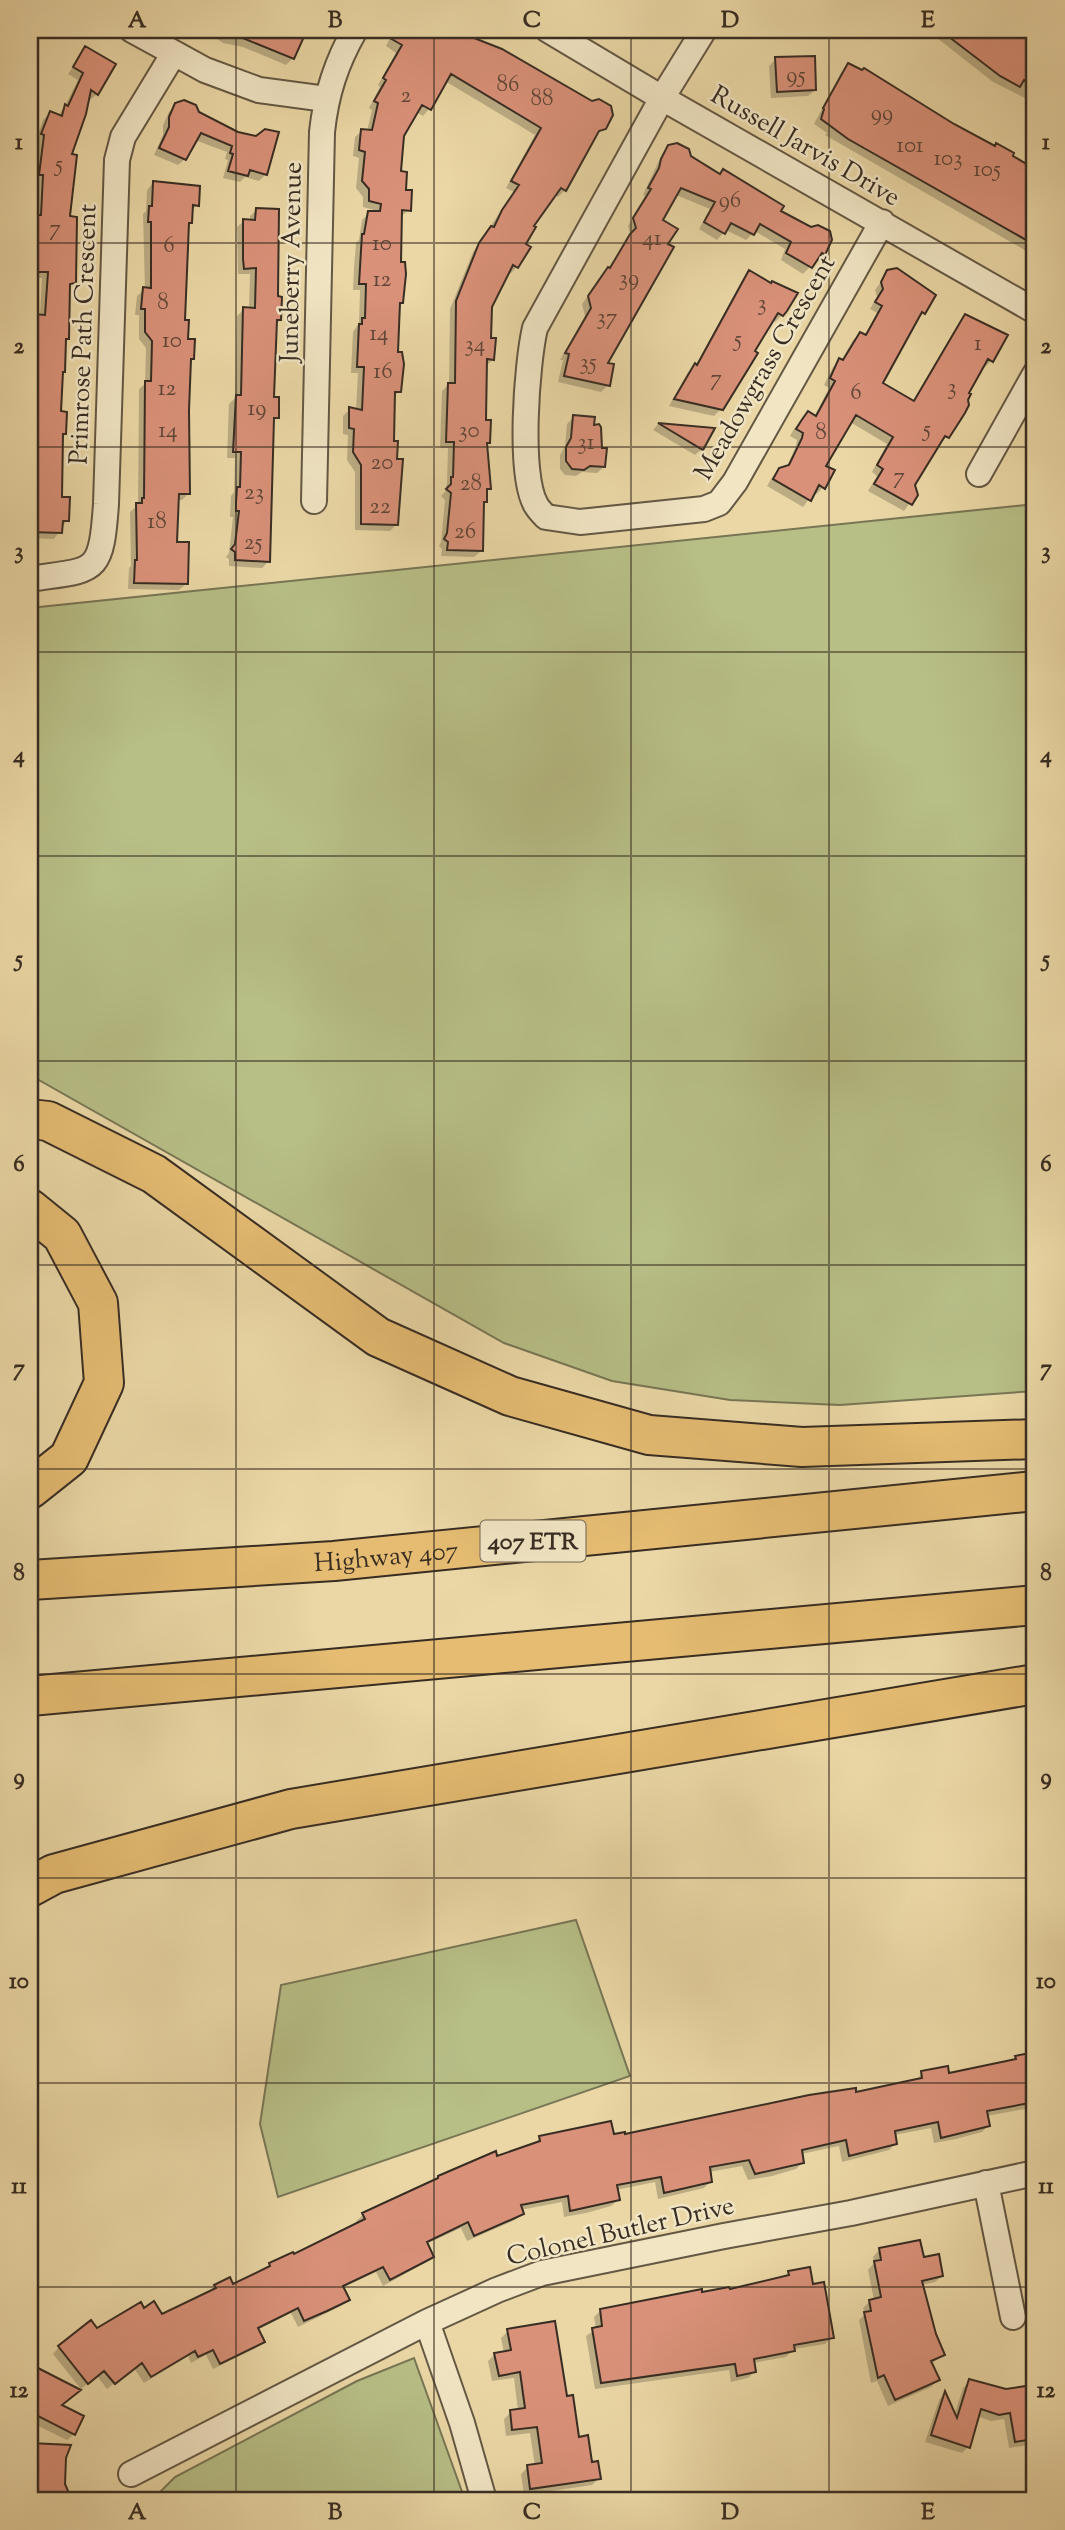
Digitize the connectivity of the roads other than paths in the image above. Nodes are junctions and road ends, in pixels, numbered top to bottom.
1 (132, 30) edge
2 (355, 30) edge
3 (548, 30) edge
4 (704, 30) edge
5 (174, 53) junction
6 (662, 98) junction
7 (326, 99) junction
8 (882, 222) junction
9 (1035, 311) edge
10 (1035, 374) edge
11 (979, 474) dead end
12 (314, 501) dead end
13 (30, 579) edge
14 (30, 1119) edge
15 (30, 1209) edge
16 (1035, 1439) edge
17 (30, 1489) edge
18 (1035, 1491) edge
19 (30, 1580) edge
20 (1035, 1605) edge
21 (1035, 1684) edge
22 (30, 1696) edge
23 (30, 1887) edge
24 (1035, 2173) edge
25 (986, 2183) junction
26 (1013, 2317) dead end
27 (427, 2322) junction
28 (131, 2474) dead end
29 (484, 2500) edge

1 - 5 street
2 - 7 street, Juneberry Avenue
3 - 6 street, Russell Jarvis Drive
4 - 6 street
5 - 7 street
5 - 13 street, Primrose Path Crescent
6 - 8 street, Russell Jarvis Drive
6 - 8 street, Meadowgrass Crescent
7 - 12 street, Juneberry Avenue
8 - 9 street, Russell Jarvis Drive
10 - 11 street
14 - 16 highway
15 - 17 highway
18 - 19 highway, Highway 407 / 407 ETR
20 - 22 highway
21 - 23 highway
24 - 25 street, Colonel Butler Drive
25 - 26 street
25 - 27 street, Colonel Butler Drive
27 - 28 street, Colonel Butler Drive
27 - 29 street

